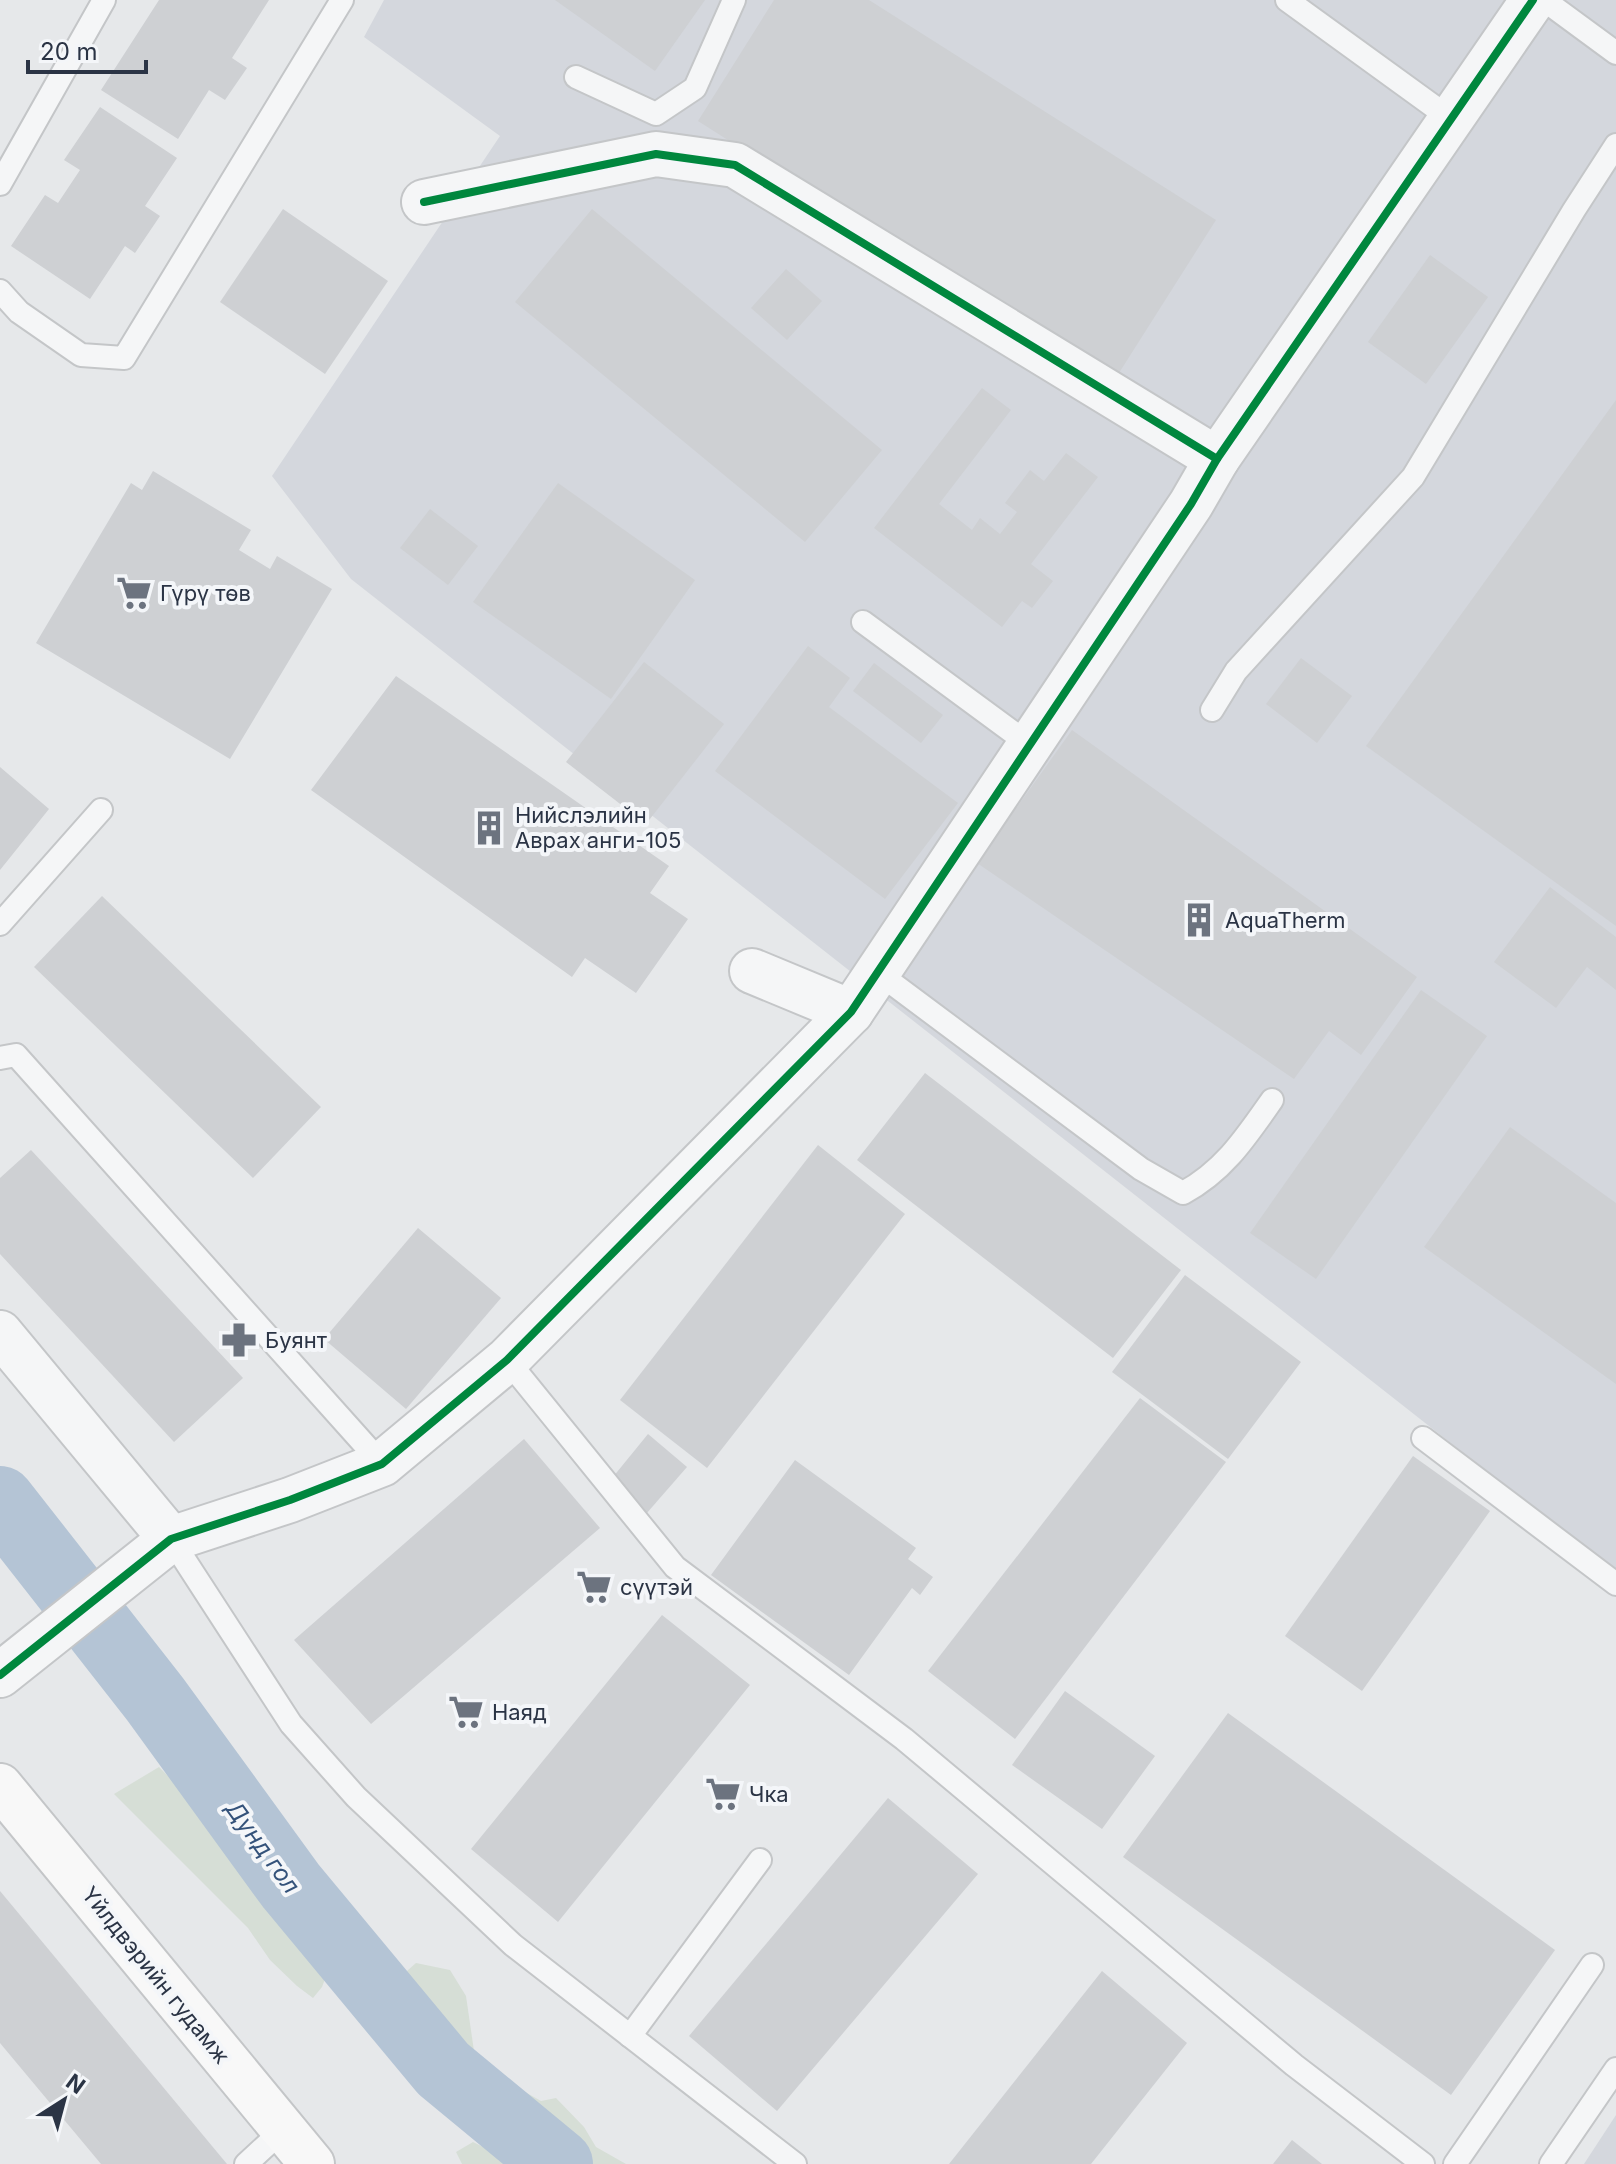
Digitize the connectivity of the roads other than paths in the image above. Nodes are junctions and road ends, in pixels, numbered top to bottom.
1 (104, 0) edge
2 (342, 0) edge
3 (734, 0) edge
4 (1287, 0) edge
5 (1533, 0) edge
6 (1544, 0) edge
7 (1616, 53) edge
8 (576, 77) dead end
9 (1451, 119) junction
10 (1616, 145) edge
11 (0, 184) edge
12 (424, 202) dead end
13 (0, 291) edge
14 (1217, 459) junction
15 (863, 622) dead end
16 (1212, 710) dead end
17 (1030, 745) junction
18 (101, 810) dead end
19 (0, 924) edge
20 (752, 971) dead end
21 (877, 972) junction
22 (851, 1012) junction
23 (0, 1058) edge
24 (1272, 1100) dead end
25 (0, 1333) edge
26 (507, 1360) junction
27 (1423, 1438) dead end
28 (382, 1464) junction
29 (156, 1550) junction
30 (1616, 1584) edge
31 (0, 1675) edge
32 (0, 1786) edge
33 (760, 1860) dead end
34 (1592, 1965) dead end
35 (630, 2036) junction
36 (1616, 2069) edge
37 (283, 2130) junction
38 (246, 2164) edge
39 (312, 2164) edge
40 (795, 2164) edge
41 (1423, 2164) edge
42 (1455, 2164) edge
43 (1551, 2164) edge

1 - 11 lane
2 - 13 lane
3 - 8 lane
4 - 9 lane
5 - 9 street
6 - 7 lane
9 - 14 street
10 - 16 lane
12 - 14 street
14 - 17 street
15 - 17 lane
17 - 21 street
18 - 19 lane
20 - 22 street
21 - 22 street
21 - 24 lane
22 - 26 street
23 - 28 lane
25 - 29 street
26 - 28 street
26 - 41 lane
27 - 30 lane
28 - 29 street
29 - 31 street
29 - 35 lane
32 - 37 main road, Yйлдвэрийн гудамж
33 - 35 lane
34 - 42 lane
35 - 40 lane
36 - 43 lane
37 - 38 lane
37 - 39 main road, Yйлдвэрийн гудамж

